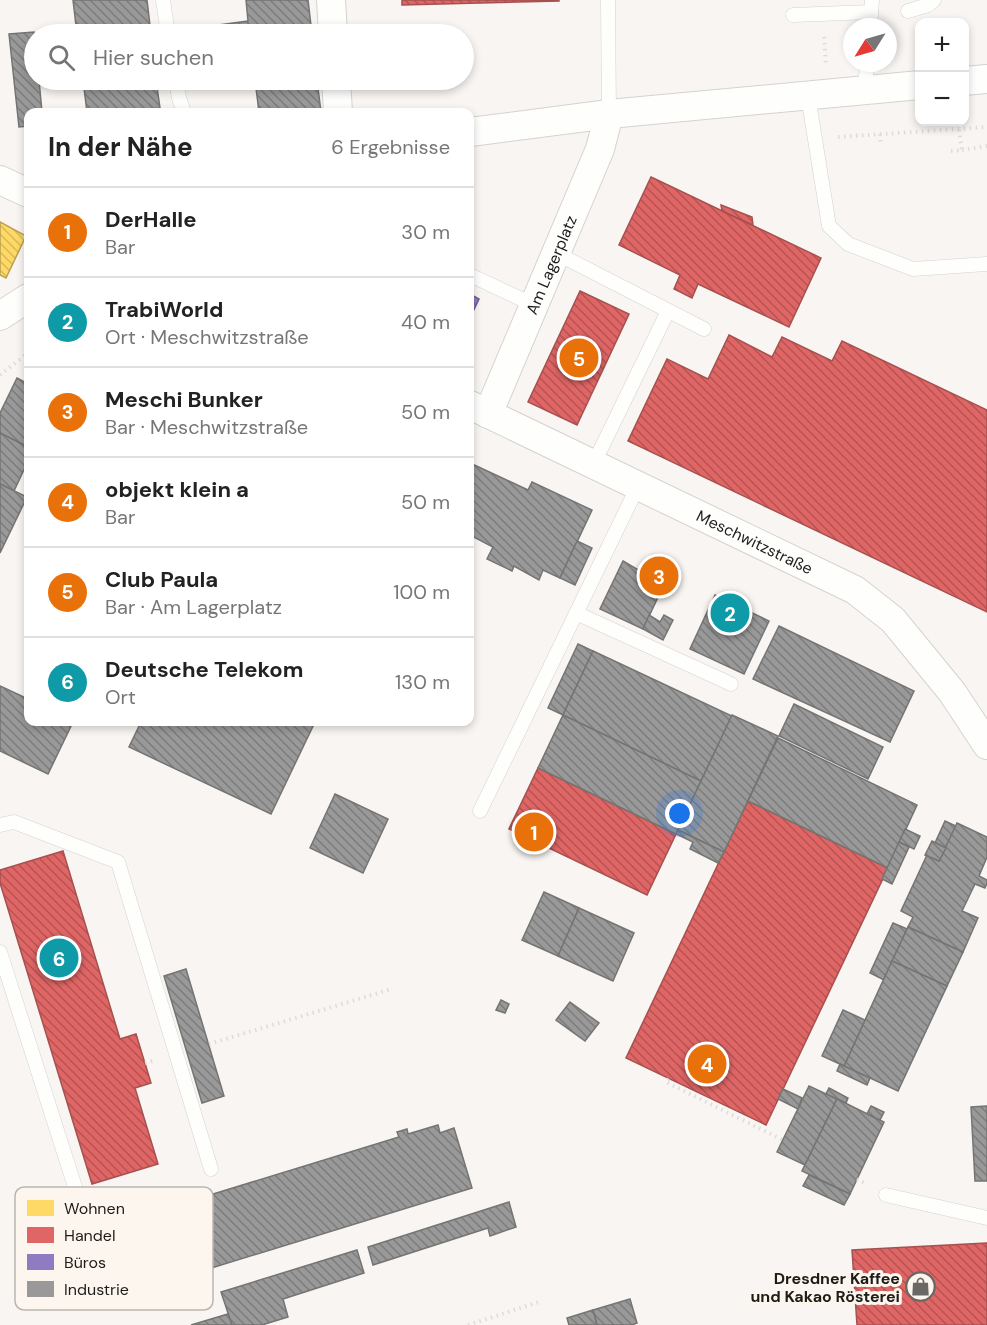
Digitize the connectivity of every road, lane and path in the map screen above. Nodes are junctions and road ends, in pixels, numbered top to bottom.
1 (163, 0) edge
2 (331, 0) edge
3 (608, 0) edge
4 (934, 0) edge
5 (871, 6) edge
6 (908, 11) dead end
7 (793, 15) dead end
8 (822, 15) junction
9 (167, 24) edge
10 (332, 24) edge
11 (866, 77) edge
12 (987, 79) edge
13 (969, 81) edge
14 (915, 84) edge
15 (177, 90) edge
16 (337, 90) edge
17 (817, 95) junction
18 (182, 108) edge
19 (338, 108) edge
20 (609, 114) junction
21 (987, 127) edge
22 (959, 129) junction
23 (474, 131) edge
24 (880, 134) junction
25 (881, 146) dead end
26 (987, 146) edge
27 (962, 150) junction
28 (951, 151) dead end
29 (0, 180) edge
30 (24, 191) edge
31 (556, 253) junction
32 (987, 264) edge
33 (474, 277) edge
34 (24, 301) edge
35 (534, 305) junction
36 (668, 311) junction
37 (0, 316) edge
38 (704, 329) dead end
39 (24, 356) edge
40 (0, 375) edge
41 (479, 409) edge
42 (593, 465) junction
43 (638, 486) junction
44 (576, 613) junction
45 (731, 684) dead end
46 (987, 745) edge
47 (480, 811) dead end
48 (0, 825) edge
49 (0, 952) edge
50 (392, 989) dead end
51 (209, 1044) dead end
52 (669, 1079) dead end
53 (783, 1140) dead end
54 (211, 1169) dead end
55 (75, 1187) edge
56 (886, 1195) dead end
57 (987, 1218) edge
58 (542, 1301) dead end
59 (468, 1325) edge

1 - 9 lane
2 - 10 street
3 - 20 lane
4 - 6 lane
5 - 8 lane
7 - 8 lane
8 - 17 path
11 - 14 street
11 - 17 street
12 - 13 street
15 - 18 lane
16 - 19 street
17 - 20 street
17 - 24 path
17 - 32 lane
20 - 23 street
20 - 31 street, Am Lagerplatz
21 - 22 path
22 - 24 path
22 - 27 path
24 - 25 path
26 - 27 path
27 - 28 path
29 - 30 street
31 - 35 street, Am Lagerplatz
31 - 36 lane
33 - 35 lane
34 - 37 street
35 - 41 street, Am Lagerplatz
36 - 38 lane
36 - 42 lane
39 - 40 path
41 - 42 street, Meschwitzstraße
42 - 43 street, Meschwitzstraße
43 - 44 lane
43 - 46 street, Meschwitzstraße
44 - 45 lane
44 - 47 lane
48 - 54 lane
49 - 55 lane
50 - 51 path
52 - 53 path
56 - 57 lane
58 - 59 path

